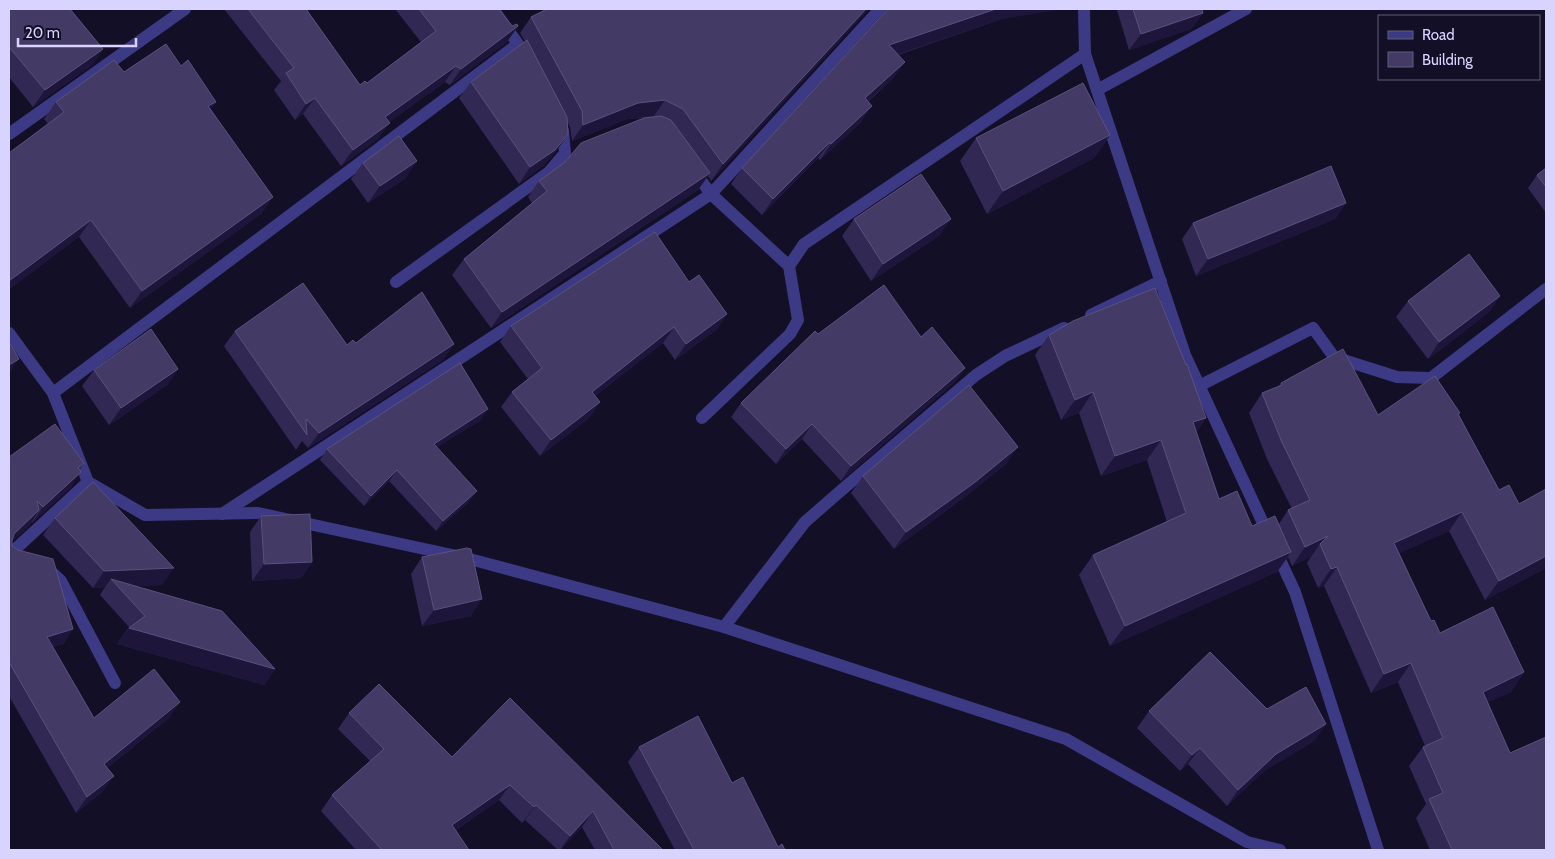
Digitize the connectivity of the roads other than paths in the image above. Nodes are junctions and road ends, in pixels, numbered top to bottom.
1 (185, 9) edge
2 (493, 9) edge
3 (880, 9) edge
4 (1084, 9) edge
5 (1246, 9) edge
6 (1086, 54) junction
7 (1098, 90) junction
8 (554, 114) edge
9 (9, 134) edge
10 (686, 159) edge
11 (711, 194) junction
12 (789, 266) junction
13 (1161, 281) junction
14 (396, 282) dead end
15 (1546, 290) edge
16 (9, 332) edge
17 (1199, 386) junction
18 (53, 393) junction
19 (702, 418) dead end
20 (88, 482) junction
21 (221, 514) junction
22 (12, 558) edge
23 (36, 564) edge
24 (724, 627) junction
25 (115, 683) dead end
26 (1280, 850) edge
27 (1378, 850) edge

1 - 9 street
2 - 18 street
3 - 11 street
4 - 6 street
5 - 7 street
6 - 7 street
6 - 12 street
7 - 13 street
8 - 14 street
10 - 11 street
11 - 12 street
11 - 21 street
12 - 19 street
13 - 17 street
13 - 24 street
15 - 17 street
16 - 18 street
17 - 27 street
18 - 20 street
20 - 21 street
20 - 22 street
21 - 24 street
23 - 25 street
24 - 26 street

